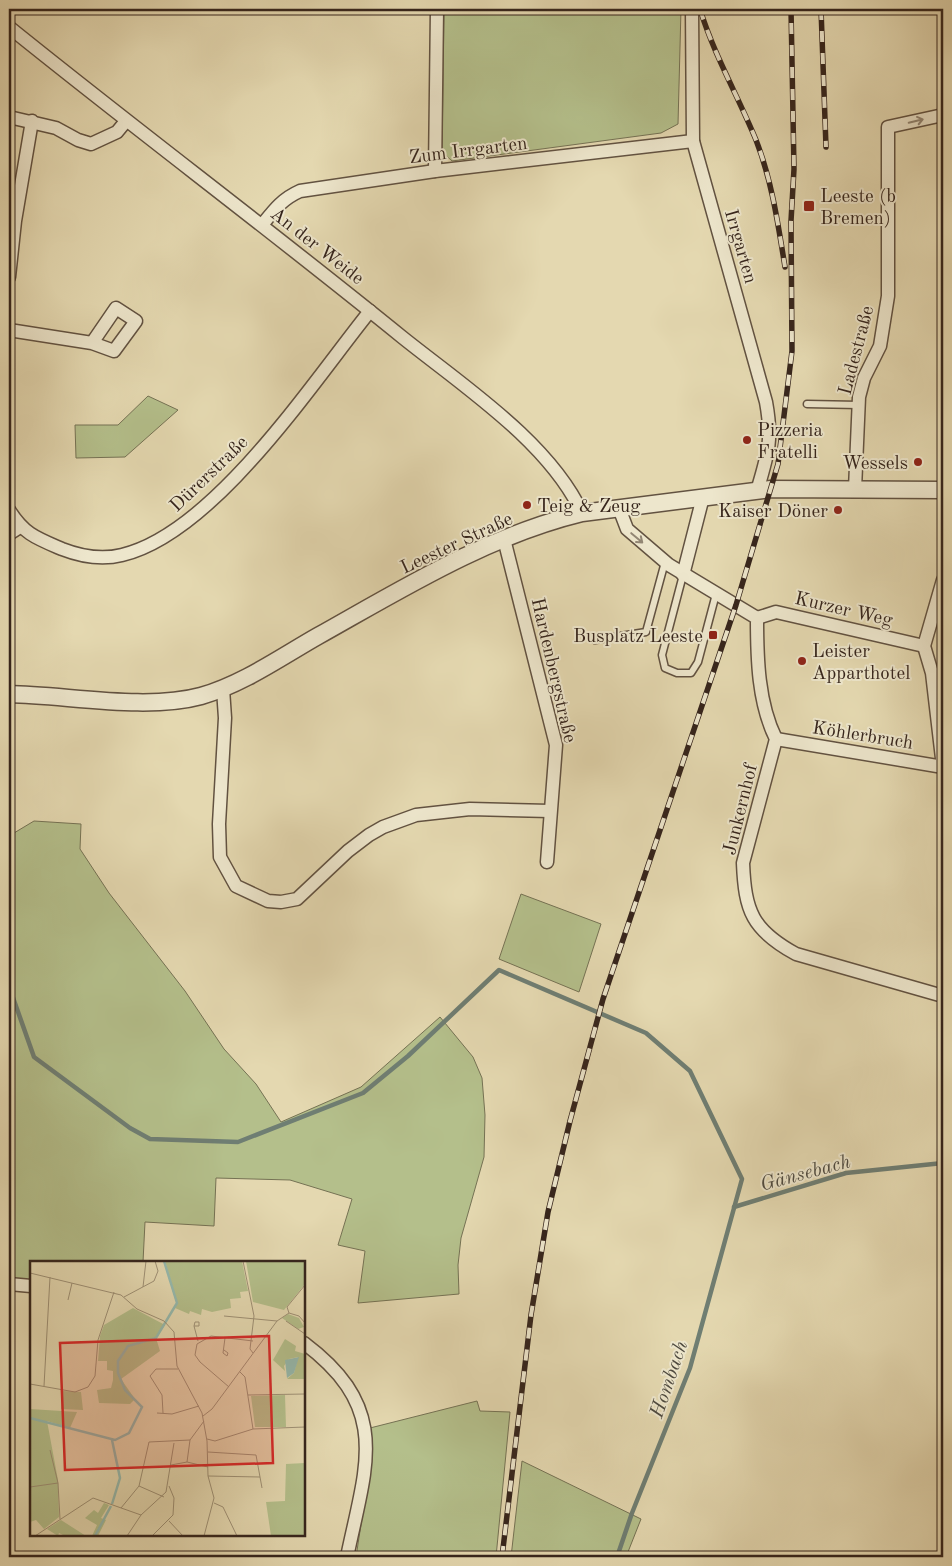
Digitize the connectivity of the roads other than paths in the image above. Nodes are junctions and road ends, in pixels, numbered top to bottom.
1 (437, 9) edge
2 (692, 9) edge
3 (9, 28) edge
4 (943, 115) edge
5 (9, 117) edge
6 (32, 121) junction
7 (126, 121) junction
8 (692, 141) junction
9 (436, 171) junction
10 (262, 225) junction
11 (9, 277) edge
12 (370, 311) junction
13 (9, 330) edge
14 (92, 343) dead end
15 (807, 404) dead end
16 (859, 406) junction
17 (855, 489) junction
18 (943, 490) edge
19 (757, 491) junction
20 (703, 498) junction
21 (618, 508) junction
22 (9, 510) edge
23 (582, 513) junction
24 (14, 531) edge
25 (504, 539) junction
26 (665, 562) junction
27 (683, 575) junction
28 (943, 580) edge
29 (716, 594) junction
30 (757, 618) junction
31 (595, 640) dead end
32 (924, 646) junction
33 (223, 689) junction
34 (9, 694) edge
35 (776, 739) junction
36 (943, 767) edge
37 (550, 812) junction
38 (547, 862) dead end
39 (943, 996) edge
40 (9, 1284) edge
41 (30, 1286) edge
42 (305, 1344) edge
43 (347, 1557) edge

1 - 9 street
2 - 8 street, Irrgarten
3 - 7 street, An der Weide
16 -> 4 street, Ladestraße
5 - 6 street
6 - 7 street
6 - 11 street
7 - 10 street, An der Weide
8 - 9 street, Zum Irrgarten
8 - 19 street, Irrgarten
9 - 10 street, Zum Irrgarten
10 - 12 street, An der Weide
12 - 23 street, An der Weide
12 - 24 street, Dürerstraße
13 - 14 street
15 - 16 lane
16 - 17 street, Ladestraße
17 - 18 street, Leester Straße
17 - 19 street, Leester Straße
19 - 20 street, Leester Straße
20 - 21 street, Leester Straße
20 - 27 street
21 - 23 street, Leester Straße
21 -> 26 street
22 - 24 street, Dürerstraße
23 - 25 street, Leester Straße
25 - 33 street, Leester Straße
25 - 37 street, Hardenbergstraße
26 - 27 street
26 - 31 lane
27 - 29 street
27 - 29 lane
28 - 32 street
29 - 30 street
30 - 32 street, Kurzer Weg
30 - 35 street
32 - 36 street
33 - 34 street, Leester Straße
33 - 37 street
35 - 36 street, Köhlerbruch
35 - 39 street, Junkernhof
37 - 38 street, Hardenbergstraße
40 - 41 street
42 - 43 street

